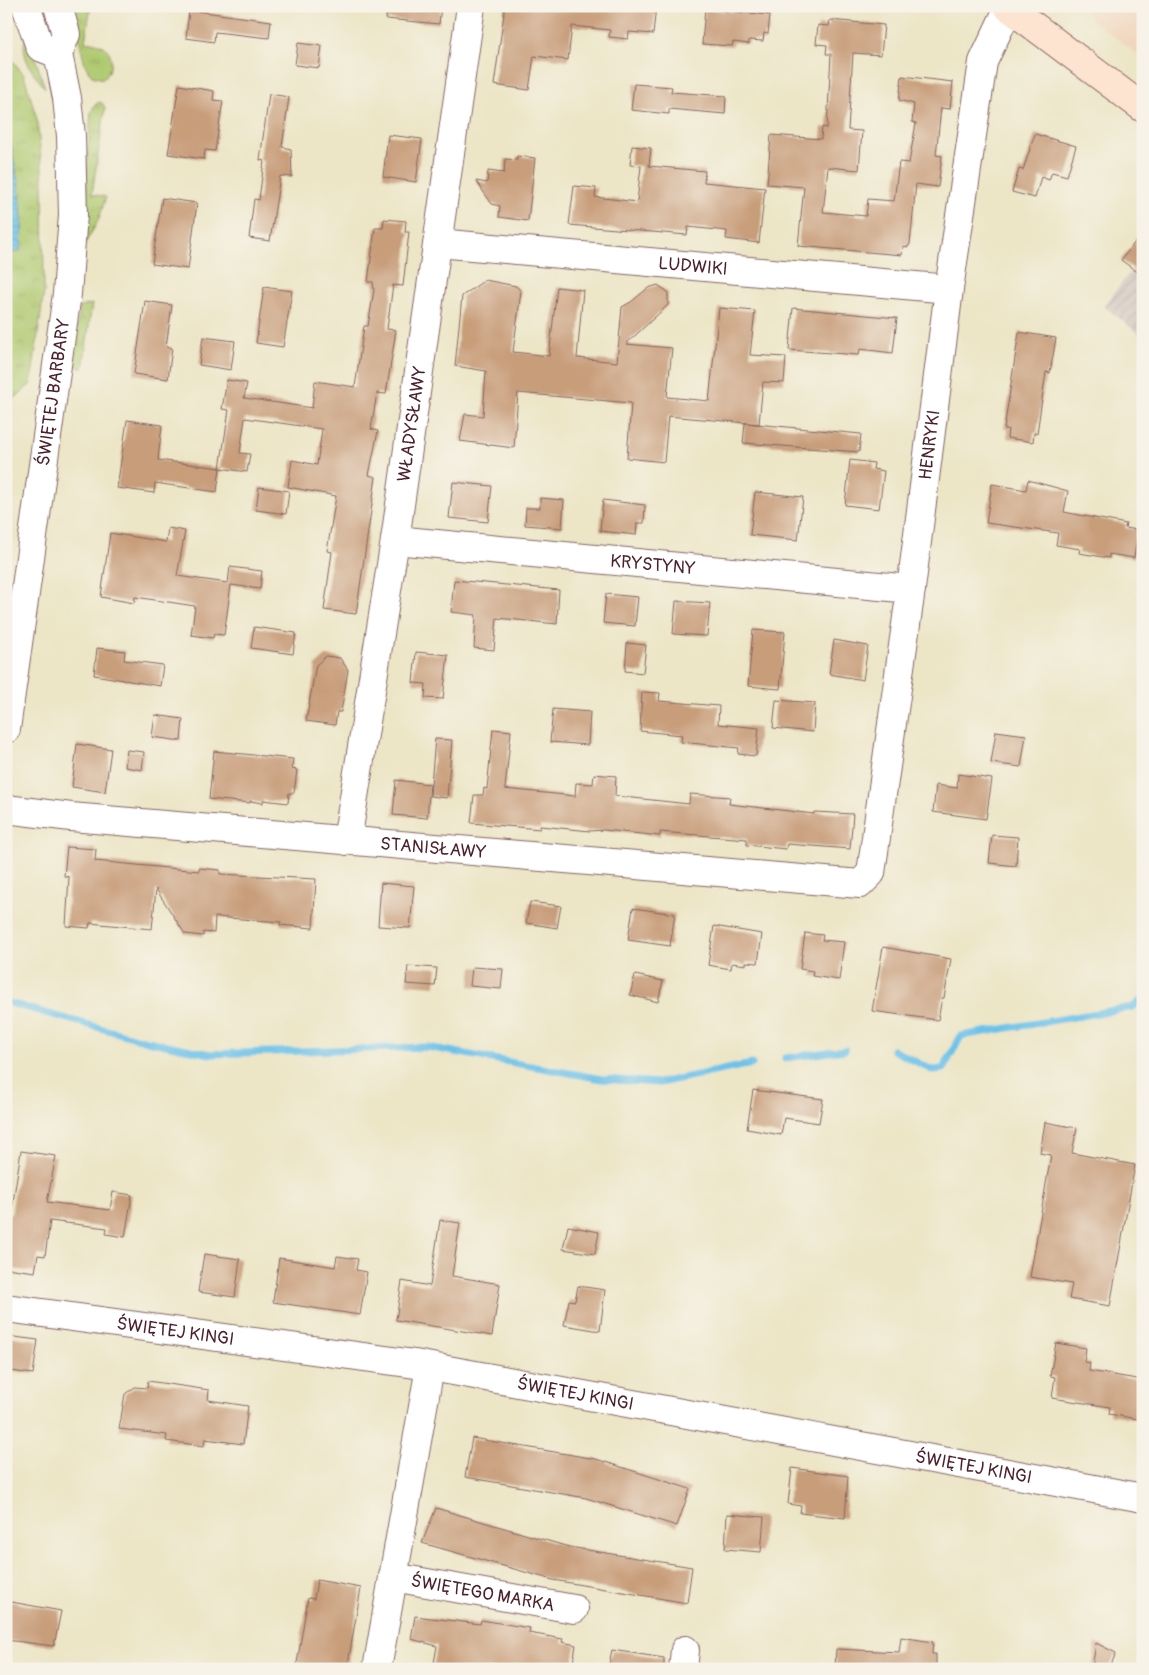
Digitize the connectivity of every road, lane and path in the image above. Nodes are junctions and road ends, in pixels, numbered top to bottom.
1 (26, 6) edge
2 (58, 6) edge
3 (471, 6) edge
4 (1008, 7) edge
5 (58, 54) junction
6 (1143, 108) edge
7 (438, 243) junction
8 (949, 289) junction
9 (395, 540) junction
10 (911, 588) junction
11 (6, 729) edge
12 (6, 809) edge
13 (347, 841) junction
14 (860, 884) joint
15 (6, 1308) edge
16 (430, 1367) junction
17 (1143, 1498) edge
18 (393, 1577) junction
19 (574, 1609) dead end
20 (377, 1669) edge

1 - 5 street
2 - 5 street, ŚWIĘTEJ BARBARY
3 - 7 street, WŁADYSŁAWY
4 - 6 main road
4 - 8 street, HENRYKI
5 - 11 street, ŚWIĘTEJ BARBARY
7 - 8 street, LUDWIKI
7 - 9 street, WŁADYSŁAWY
8 - 10 street, HENRYKI
9 - 10 street, KRYSTYNY
9 - 13 street, WŁADYSŁAWY
10 - 14 street, HENRYKI
12 - 13 street, STANISŁAWY
13 - 14 street, STANISŁAWY
15 - 16 street, ŚWIĘTEJ KINGI
16 - 17 street, ŚWIĘTEJ KINGI
16 - 18 street
18 - 19 street, ŚWIĘTEGO MARKA
18 - 20 street

